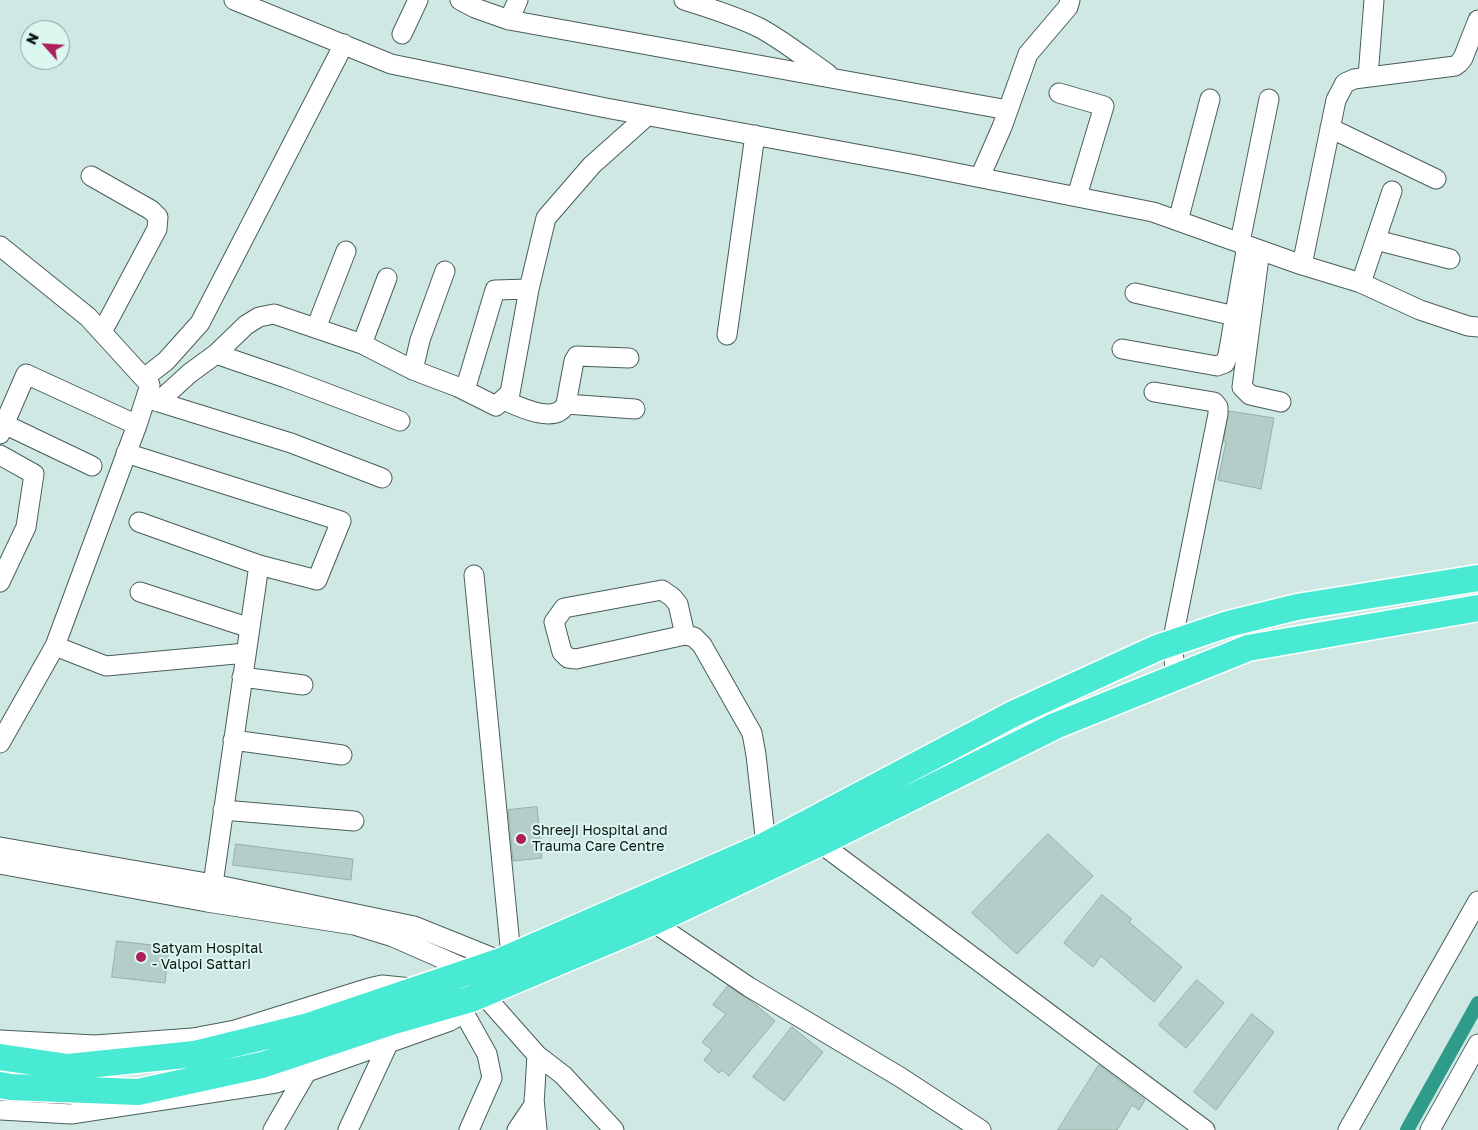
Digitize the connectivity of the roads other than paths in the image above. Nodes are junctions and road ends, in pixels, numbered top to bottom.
1 (234, 0) edge
2 (418, 0) edge
3 (460, 0) edge
4 (518, 0) edge
5 (684, 0) edge
6 (1070, 0) edge
7 (1374, 0) edge
8 (272, 7) edge
9 (509, 20) junction
10 (1478, 20) edge
11 (402, 34) dead end
12 (344, 44) junction
13 (1368, 77) junction
14 (832, 78) junction
15 (1059, 93) dead end
16 (1210, 99) dead end
17 (1269, 99) dead end
18 (1008, 110) junction
19 (648, 116) junction
20 (1330, 128) junction
21 (755, 136) junction
22 (91, 176) dead end
23 (980, 178) junction
24 (1436, 179) dead end
25 (1392, 192) dead end
26 (1076, 196) junction
27 (1178, 220) junction
28 (1376, 240) junction
29 (0, 246) edge
30 (1249, 246) junction
31 (346, 251) dead end
32 (1450, 260) dead end
33 (1302, 265) junction
34 (445, 271) dead end
35 (386, 278) dead end
36 (1361, 283) junction
37 (529, 289) junction
38 (1135, 293) dead end
39 (1235, 316) junction
40 (1478, 327) edge
41 (316, 328) junction
42 (102, 332) junction
43 (727, 334) dead end
44 (362, 344) junction
45 (1122, 349) dead end
46 (216, 354) junction
47 (629, 358) dead end
48 (413, 370) junction
49 (144, 378) junction
50 (465, 390) junction
51 (1154, 392) dead end
52 (152, 400) junction
53 (504, 400) junction
54 (1281, 402) dead end
55 (566, 404) junction
56 (635, 409) dead end
57 (400, 421) dead end
58 (137, 425) junction
59 (2, 429) edge
60 (126, 453) junction
61 (0, 455) edge
62 (92, 466) dead end
63 (382, 478) dead end
64 (139, 522) dead end
65 (8, 545) edge
66 (259, 564) junction
67 (474, 575) dead end
68 (1478, 578) edge
69 (0, 582) edge
70 (140, 592) dead end
71 (1478, 608) edge
72 (250, 628) junction
73 (685, 636) junction
74 (1172, 643) junction
75 (55, 646) junction
76 (246, 653) junction
77 (242, 677) junction
78 (1176, 677) junction
79 (303, 685) dead end
80 (233, 740) junction
81 (0, 743) edge
82 (342, 756) dead end
83 (223, 810) junction
84 (354, 821) dead end
85 (820, 843) junction
86 (766, 845) junction
87 (0, 847) edge
88 (0, 864) edge
89 (212, 884) junction
90 (1478, 901) edge
91 (207, 902) junction
92 (653, 922) junction
93 (470, 971) junction
94 (489, 985) junction
95 (417, 989) junction
96 (0, 1040) edge
97 (388, 1044) junction
98 (1478, 1044) edge
99 (537, 1055) junction
100 (0, 1058) edge
101 (306, 1073) junction
102 (563, 1075) junction
103 (535, 1091) junction
104 (3, 1102) edge
105 (273, 1130) edge
106 (348, 1130) edge
107 (469, 1130) edge
108 (517, 1130) edge
109 (537, 1130) edge
110 (613, 1130) edge
111 (981, 1130) edge
112 (1205, 1130) edge
113 (1348, 1130) edge
114 (1430, 1130) edge

1 - 8 street
2 - 11 street
3 - 9 street
4 - 9 street
5 - 14 street
6 - 18 street
7 - 13 street
8 - 12 street
9 - 14 street
10 - 13 street
12 - 19 street
12 - 49 street
13 - 20 street
14 - 18 street
15 - 26 street
16 - 27 street
17 - 30 street
18 - 23 street
19 - 21 street
19 - 37 street
20 - 24 street
20 - 33 street
21 - 23 street
21 - 43 street
22 - 42 street
23 - 26 street
25 - 28 street
26 - 27 street
27 - 30 street
28 - 32 street
28 - 36 street
29 - 42 street
30 - 33 street
30 - 39 street
30 - 54 street
31 - 41 street
33 - 36 street
34 - 48 street
35 - 44 street
36 - 40 street
37 - 50 street
37 - 53 street
38 - 39 street
39 - 45 street
41 - 44 street
41 - 46 street
42 - 49 street
44 - 48 street
46 - 52 street
46 - 57 street
47 - 55 street
48 - 50 street
49 - 52 street
50 - 53 street
51 - 74 street
52 - 58 street
52 - 63 street
53 - 55 street
55 - 56 street
58 - 59 street
58 - 60 street
59 - 62 street
60 - 66 street
60 - 75 street
61 - 65 street
64 - 66 street
65 - 69 street
66 - 72 street
67 - 94 street
68 - 74 highway
70 - 72 street
71 - 78 highway
72 - 76 street
73 - 73 street
73 - 86 street
74 - 78 street
74 - 86 highway
75 - 76 street
75 - 81 street
76 - 77 street
77 - 79 street
77 - 80 street
78 - 85 highway
80 - 82 street
80 - 83 street
83 - 84 street
83 - 89 street
85 - 92 highway
85 - 112 street
86 - 94 highway
87 - 89 street
88 - 91 street
89 - 91 street
89 - 94 street
90 - 113 street
91 - 93 street
92 - 94 highway
92 - 111 street
93 - 94 highway
93 - 95 highway
94 - 97 street
94 - 99 street
94 - 104 highway
94 - 107 street
95 - 96 street
95 - 100 highway
97 - 101 street
97 - 106 street
98 - 114 street
99 - 102 street
99 - 103 street
101 - 104 street
101 - 105 street
102 - 103 street
102 - 110 street
103 - 108 street
103 - 109 street

